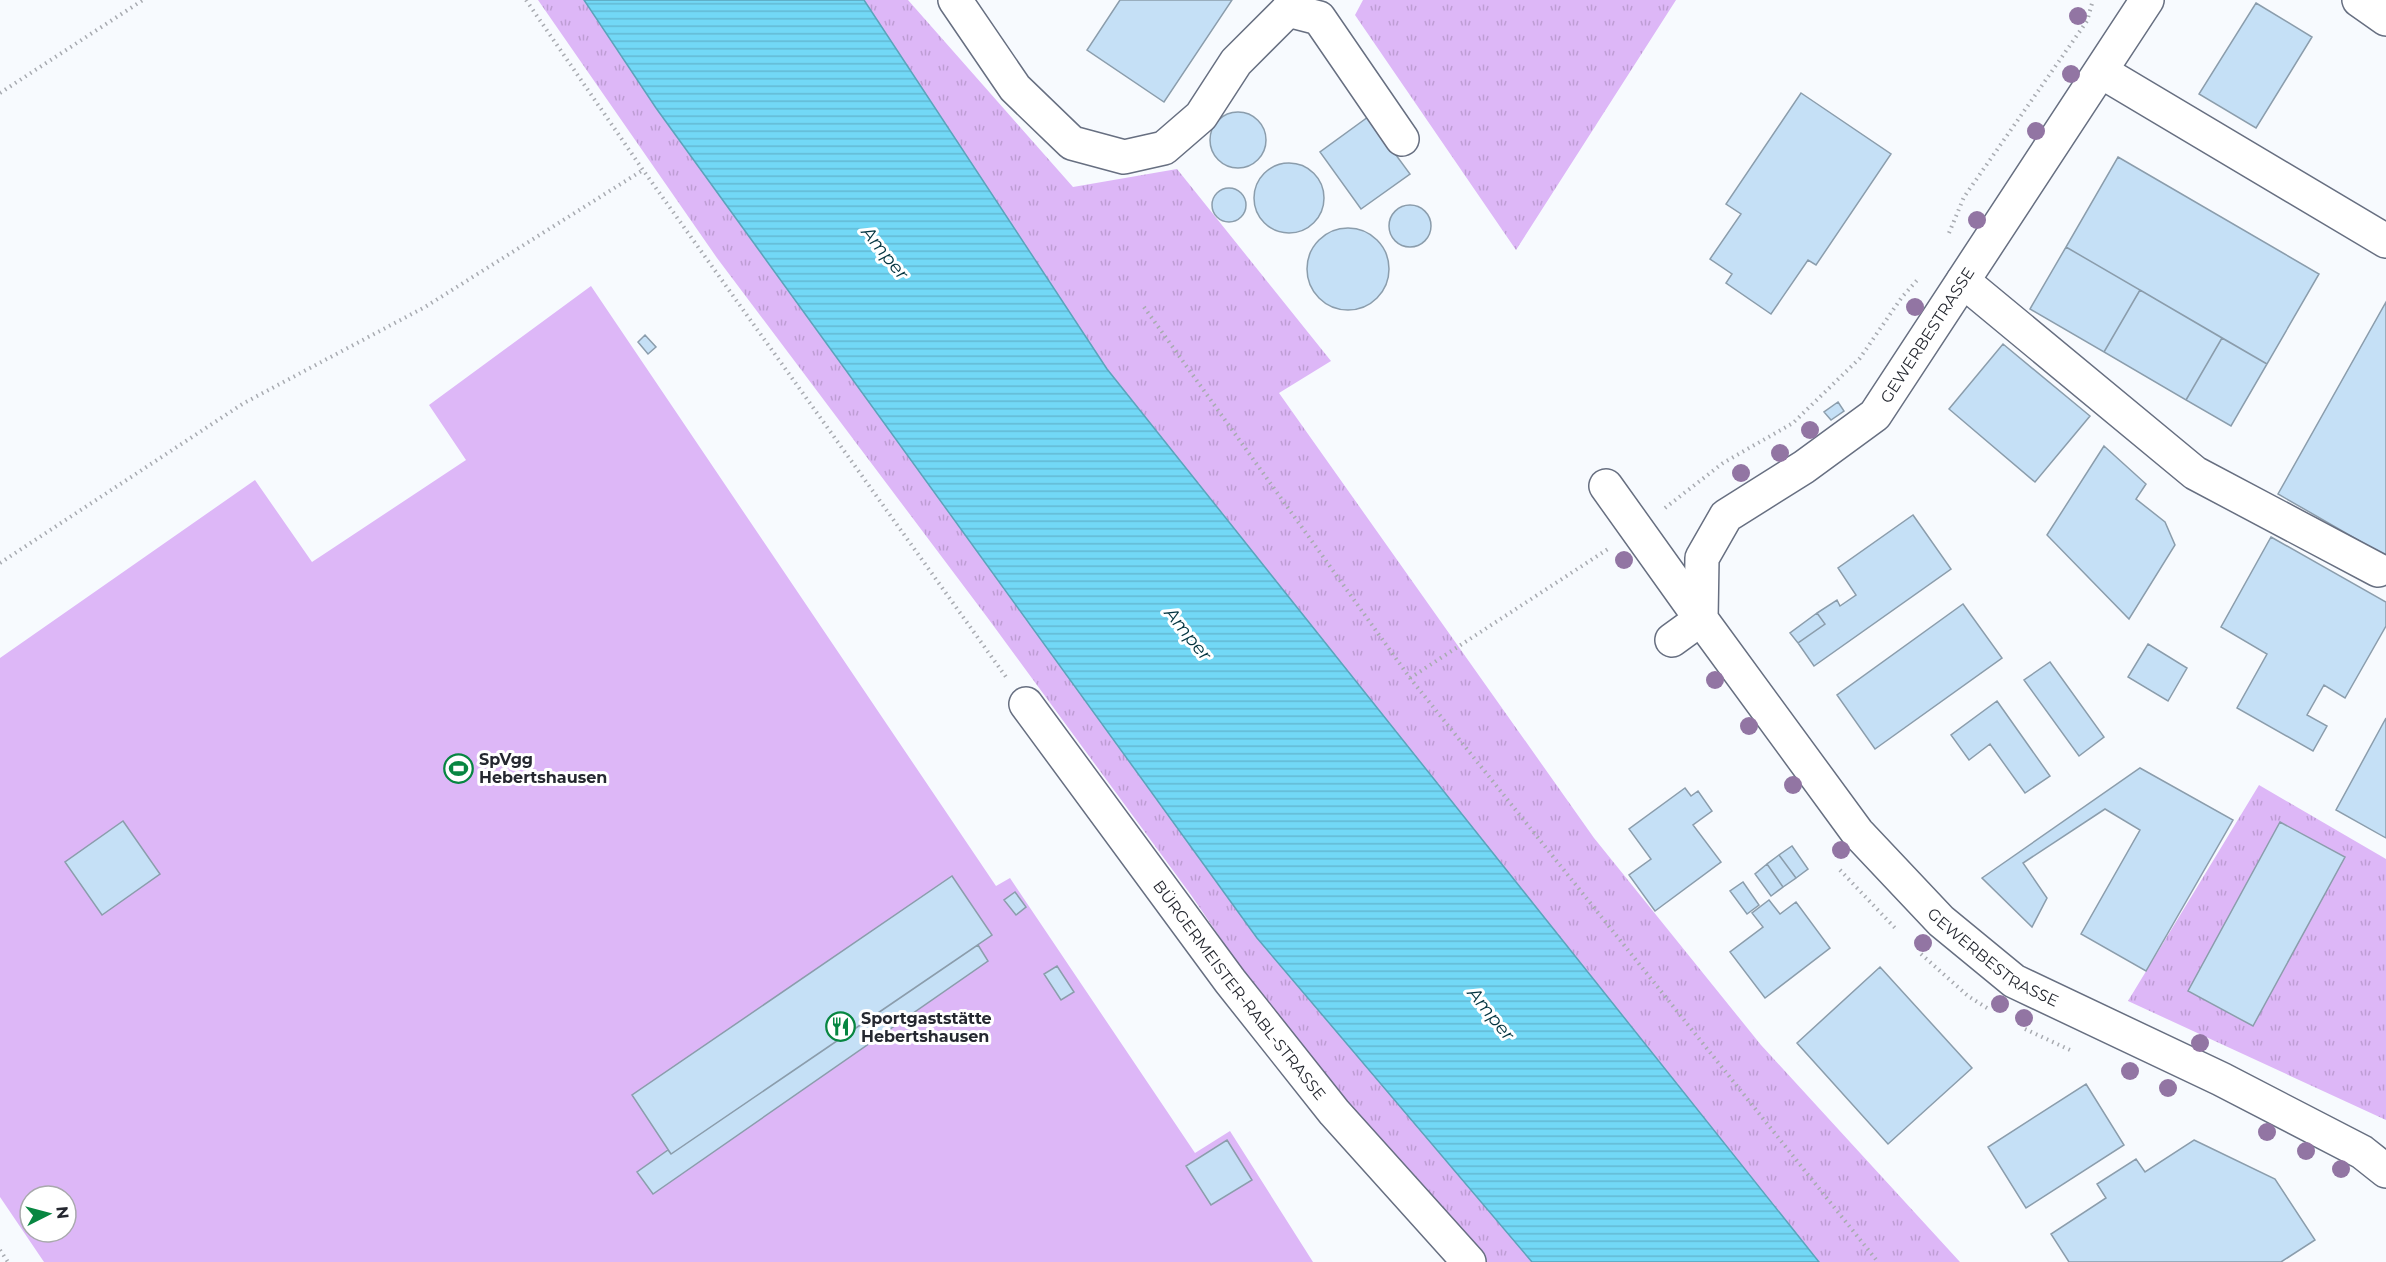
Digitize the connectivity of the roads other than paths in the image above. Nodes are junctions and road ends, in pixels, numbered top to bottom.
1 (955, 0) edge
2 (2359, 0) edge
3 (2140, 4) edge
4 (1293, 5) edge
5 (2386, 19) edge
6 (2102, 72) junction
7 (1402, 139) dead end
8 (2386, 241) edge
9 (1963, 281) junction
10 (1606, 486) dead end
11 (2378, 570) dead end
12 (1701, 619) junction
13 (1672, 640) dead end
14 (1026, 704) road end
15 (2386, 1171) edge
16 (1469, 1262) edge

1 - 4 street
2 - 5 street
3 - 6 street, GEWERBESTRASSE
4 - 7 street
6 - 8 street
6 - 9 street, GEWERBESTRASSE
9 - 11 street
9 - 12 street, GEWERBESTRASSE
10 - 12 street, GEWERBESTRASSE
12 - 13 street
12 - 15 street, GEWERBESTRASSE
14 - 16 street, BÜRGERMEISTER-RABL-STRASSE

